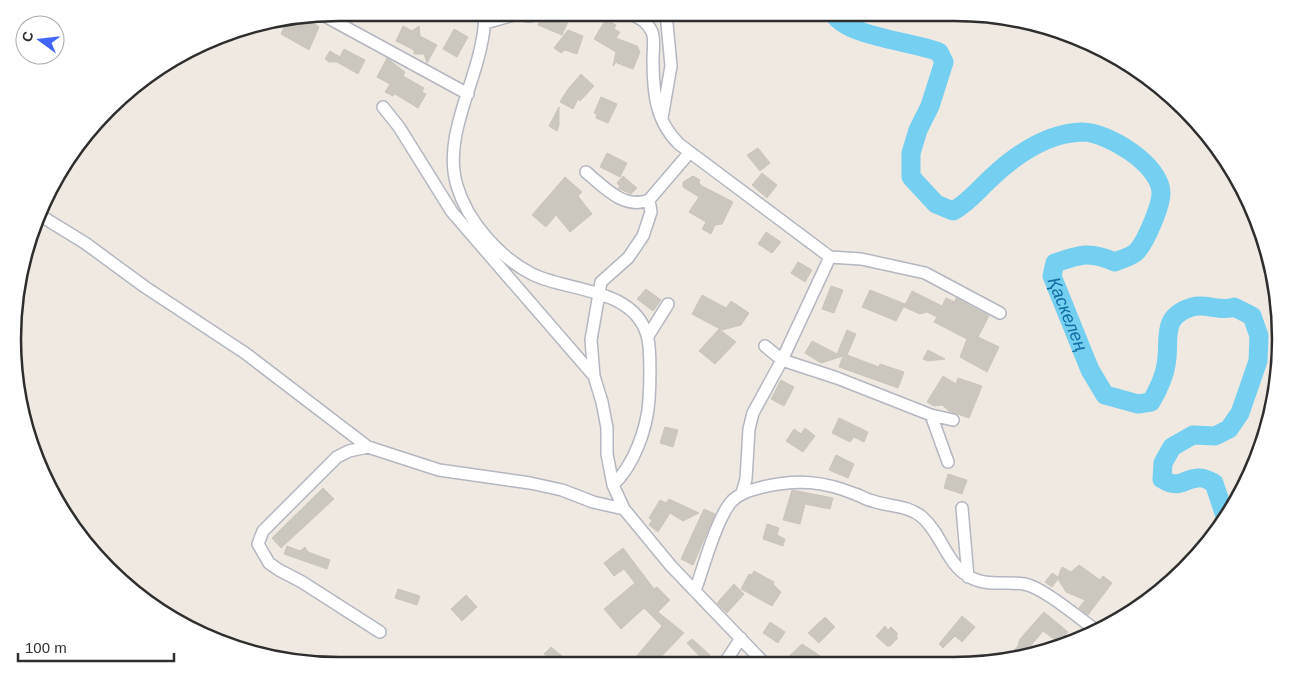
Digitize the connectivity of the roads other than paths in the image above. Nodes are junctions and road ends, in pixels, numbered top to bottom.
1 (334, 21) edge
2 (484, 21) edge
3 (645, 21) edge
4 (667, 21) edge
5 (468, 94) junction
6 (383, 107) dead end
7 (662, 122) junction
8 (690, 152) junction
9 (586, 172) dead end
10 (649, 200) junction
11 (45, 218) edge
12 (830, 257) junction
13 (599, 294) junction
14 (668, 304) dead end
15 (1000, 313) dead end
16 (648, 336) junction
17 (765, 346) dead end
18 (782, 360) junction
19 (594, 376) junction
20 (931, 415) junction
21 (953, 420) dead end
22 (368, 447) junction
23 (948, 462) dead end
24 (613, 485) junction
25 (742, 493) junction
26 (962, 508) dead end
27 (624, 509) junction
28 (968, 576) junction
29 (695, 592) junction
30 (1090, 627) edge
31 (380, 632) dead end
32 (741, 638) junction
33 (729, 657) edge
34 (758, 657) edge

1 - 5 street
2 - 5 street
3 - 7 street
4 - 7 street
5 - 13 street
6 - 19 street
7 - 8 street
8 - 10 street
8 - 12 street
9 - 10 street
10 - 13 street
11 - 22 street
12 - 15 street
12 - 18 street
13 - 16 street
13 - 19 street
14 - 16 street
16 - 24 street
17 - 18 street
18 - 20 street
18 - 25 street
19 - 24 street
20 - 21 street
20 - 23 street
22 - 27 street
22 - 31 street
24 - 27 street
25 - 28 street
25 - 29 street
26 - 28 street
27 - 29 street
28 - 30 street
29 - 32 street
32 - 33 street
32 - 34 street

